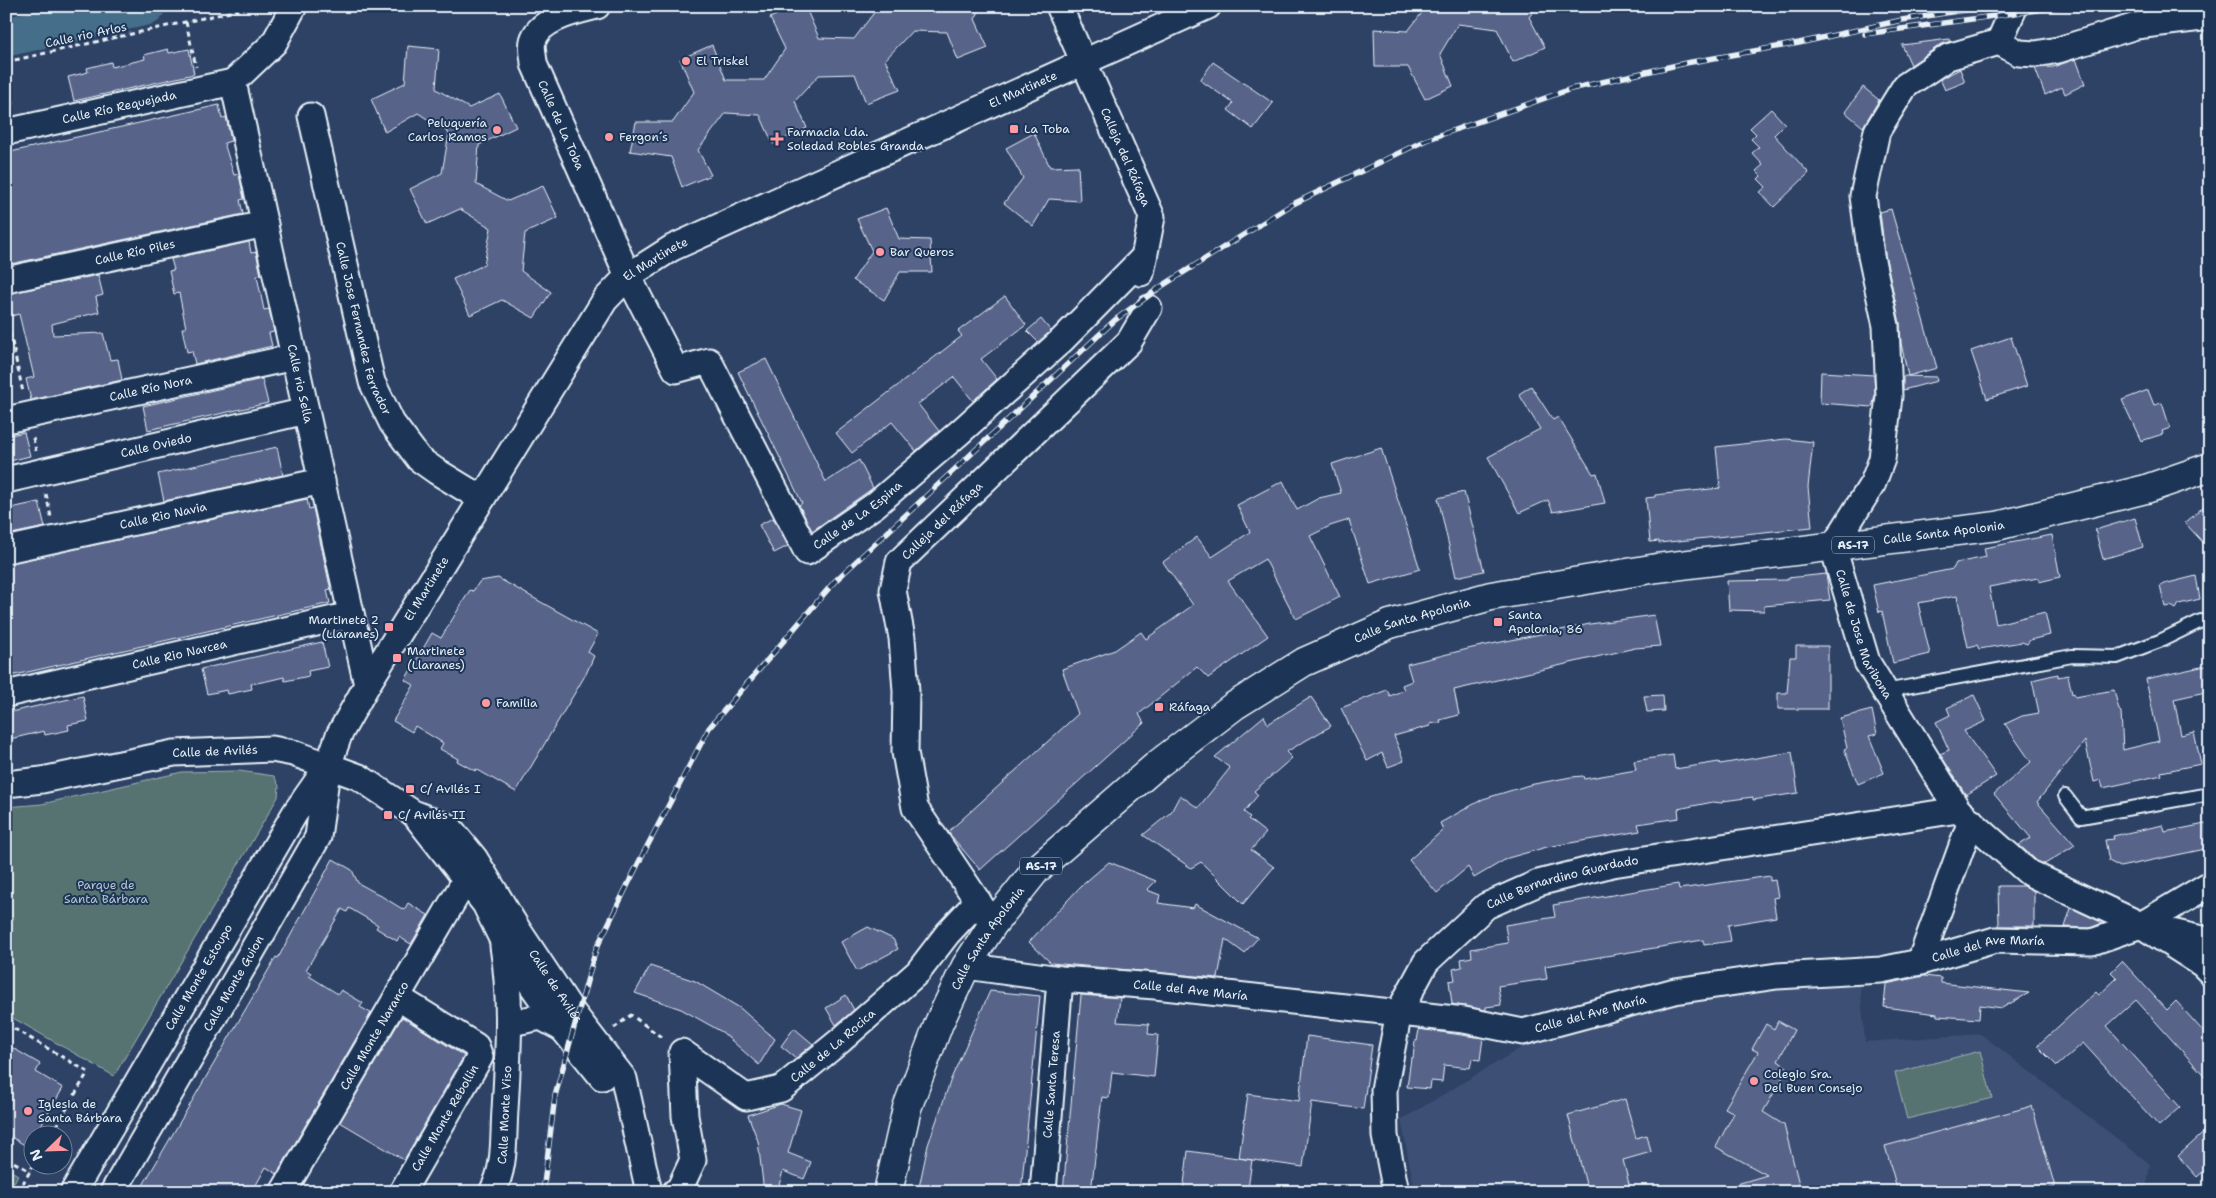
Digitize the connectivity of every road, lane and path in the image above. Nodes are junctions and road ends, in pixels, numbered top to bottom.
1 (257, 6) edge
2 (294, 6) edge
3 (597, 6) edge
4 (1059, 6) edge
5 (1208, 6) edge
6 (2015, 6) edge
7 (2210, 17) edge
8 (186, 22) junction
9 (1999, 42) junction
10 (6, 62) edge
11 (1083, 62) junction
12 (6, 74) edge
13 (233, 82) junction
14 (201, 89) junction
15 (310, 116) dead end
16 (12, 131) edge
17 (265, 224) junction
18 (1144, 257) junction
19 (628, 276) junction
20 (6, 280) edge
21 (1139, 286) dead end
22 (1149, 308) dead end
23 (294, 356) junction
24 (306, 411) junction
25 (6, 420) edge
26 (2210, 467) edge
27 (6, 480) edge
28 (322, 481) junction
29 (482, 499) junction
30 (1833, 547) junction
31 (6, 550) edge
32 (351, 615) junction
33 (2210, 623) edge
34 (367, 685) junction
35 (1884, 691) junction
36 (6, 694) edge
37 (328, 766) junction
38 (6, 784) edge
39 (2210, 794) edge
40 (2065, 796) dead end
41 (413, 813) junction
42 (1964, 815) junction
43 (466, 879) junction
44 (2210, 884) edge
45 (978, 902) junction
46 (993, 924) junction
47 (2141, 925) junction
48 (510, 934) junction
49 (2210, 941) edge
50 (1920, 962) junction
51 (966, 966) junction
52 (2210, 972) edge
53 (1060, 979) junction
54 (533, 987) junction
55 (397, 997) junction
56 (1399, 1012) junction
57 (510, 1021) junction
58 (568, 1021) junction
59 (6, 1024) edge
60 (596, 1043) junction
61 (682, 1052) junction
62 (57, 1126) edge
63 (635, 1133) junction
64 (6, 1158) edge
65 (22, 1167) edge
66 (27, 1176) edge
67 (18, 1192) edge
68 (74, 1192) edge
69 (113, 1192) edge
70 (283, 1192) edge
71 (402, 1192) edge
72 (492, 1192) edge
73 (649, 1192) edge
74 (675, 1192) edge
75 (888, 1192) edge
76 (1043, 1192) edge
77 (1396, 1192) edge

1 - 8 path, Calle rio Arlos
2 - 13 street
3 - 19 street, Calle de La Toba
4 - 11 street
5 - 11 street, El Martinete
6 - 9 street
7 - 9 street
8 - 10 path, Calle rio Arlos
8 - 14 path
9 - 30 street
11 - 18 street, Calleja del Ráfaga
11 - 19 street, El Martinete
12 - 16 path
13 - 14 street, Calle Río Requejada
13 - 17 street, Calle rio Sella
14 - 16 street, Calle Río Requejada
15 - 29 street, Calle Jose Fernandez Ferrador
17 - 20 street, Calle Río Piles
17 - 23 street, Calle rio Sella
18 - 19 street, Calle de La Espina
18 - 21 street, Calleja del Ráfaga
19 - 29 street, El Martinete
22 - 45 street, Calleja del Ráfaga
23 - 24 street, Calle rio Sella
23 - 25 street, Calle Río Nora
24 - 27 street, Calle Oviedo
24 - 28 street, Calle rio Sella
26 - 30 main road, Calle Santa Apolonia / AS-17
28 - 31 street, Calle Rio Navia
28 - 32 street, Calle rio Sella
29 - 34 street, El Martinete
30 - 35 street, Calle de Jose Maribona
30 - 46 main road, Calle Santa Apolonia / AS-17
32 - 34 street, Calle rio Sella
32 - 36 street, Calle Rio Narcea
33 - 35 lane
34 - 37 street, El Martinete
35 - 42 street, Calle de Jose Maribona
37 - 38 street, Calle de Avilés
37 - 41 street, Calle de Avilés
37 - 68 street, Calle Monte Estoupo
37 - 69 street, Calle Monte Guion
39 - 40 lane
41 - 43 street, Calle de Avilés
41 - 48 street, Calle de Avilés
42 - 47 street, Calle de Jose Maribona
42 - 50 street
42 - 56 street, Calle Bernardino Guardado
43 - 48 street, Calle de Avilés
43 - 55 street, Calle Monte Naranco
44 - 47 street, Calle del Ave María
45 - 46 street, Calleja del Ráfaga
45 - 61 street, Calle de La Rocica
46 - 51 main road, Calle Santa Apolonia / AS-17
47 - 49 street
47 - 50 street, Calle del Ave María
47 - 52 street, Calle de Jose Maribona
48 - 54 street
48 - 57 street, Calle Monte Viso
48 - 58 street, Calle de Avilés
50 - 56 street, Calle del Ave María
51 - 53 street, Calle del Ave María
51 - 75 main road, Calle Santa Apolonia / AS-17
53 - 56 street, Calle del Ave María
53 - 76 street, Calle Santa Teresa
54 - 57 street, Calle Monte Viso
54 - 58 street
55 - 70 street, Calle Monte Naranco
55 - 71 street, Calle Monte Rebollin
56 - 77 street, Calle Bernardino Guardado
57 - 58 street
57 - 72 street, Calle Monte Viso
58 - 60 street, Calle de Avilés
58 - 63 street, Calle de Avilés
59 - 62 path
60 - 61 path
60 - 63 street, Calle de Avilés
61 - 74 street
63 - 73 street, Calle de Avilés
64 - 65 path
66 - 67 path

